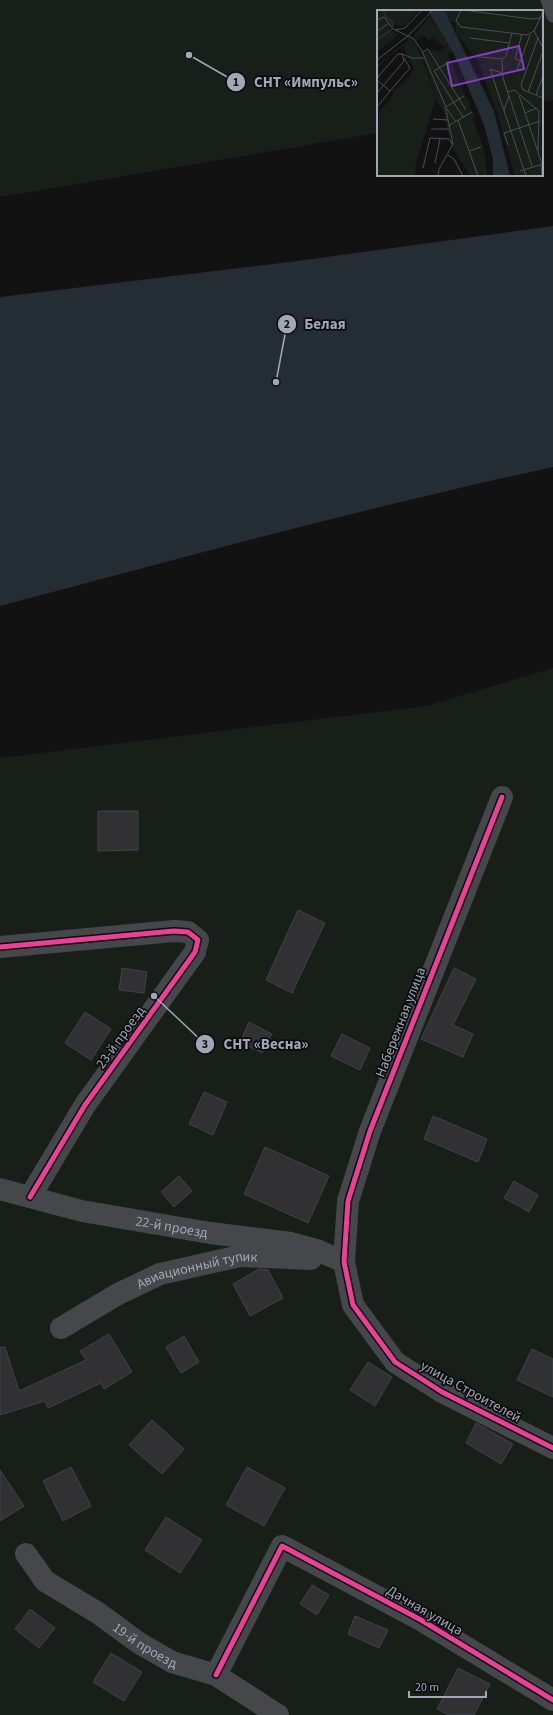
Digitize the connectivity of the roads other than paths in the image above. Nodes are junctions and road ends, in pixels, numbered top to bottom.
1 (546, 0) edge
2 (553, 16) edge
3 (502, 798) dead end
4 (0, 947) edge
5 (0, 1189) edge
6 (30, 1197) junction
7 (344, 1262) junction
8 (61, 1328) dead end
9 (553, 1448) edge
10 (26, 1554) dead end
11 (216, 1675) junction
12 (553, 1700) edge
13 (278, 1715) edge

1 - 2 lane
3 - 7 street, Набережная улица
4 - 6 street, 23-й проезд
5 - 6 street, 22-й проезд
6 - 7 street, 22-й проезд
7 - 8 street, Авиационный тупик
7 - 9 street, улица Строителей
10 - 11 street, 19-й проезд
11 - 12 street, Дачная улица
11 - 13 street, 19-й проезд

